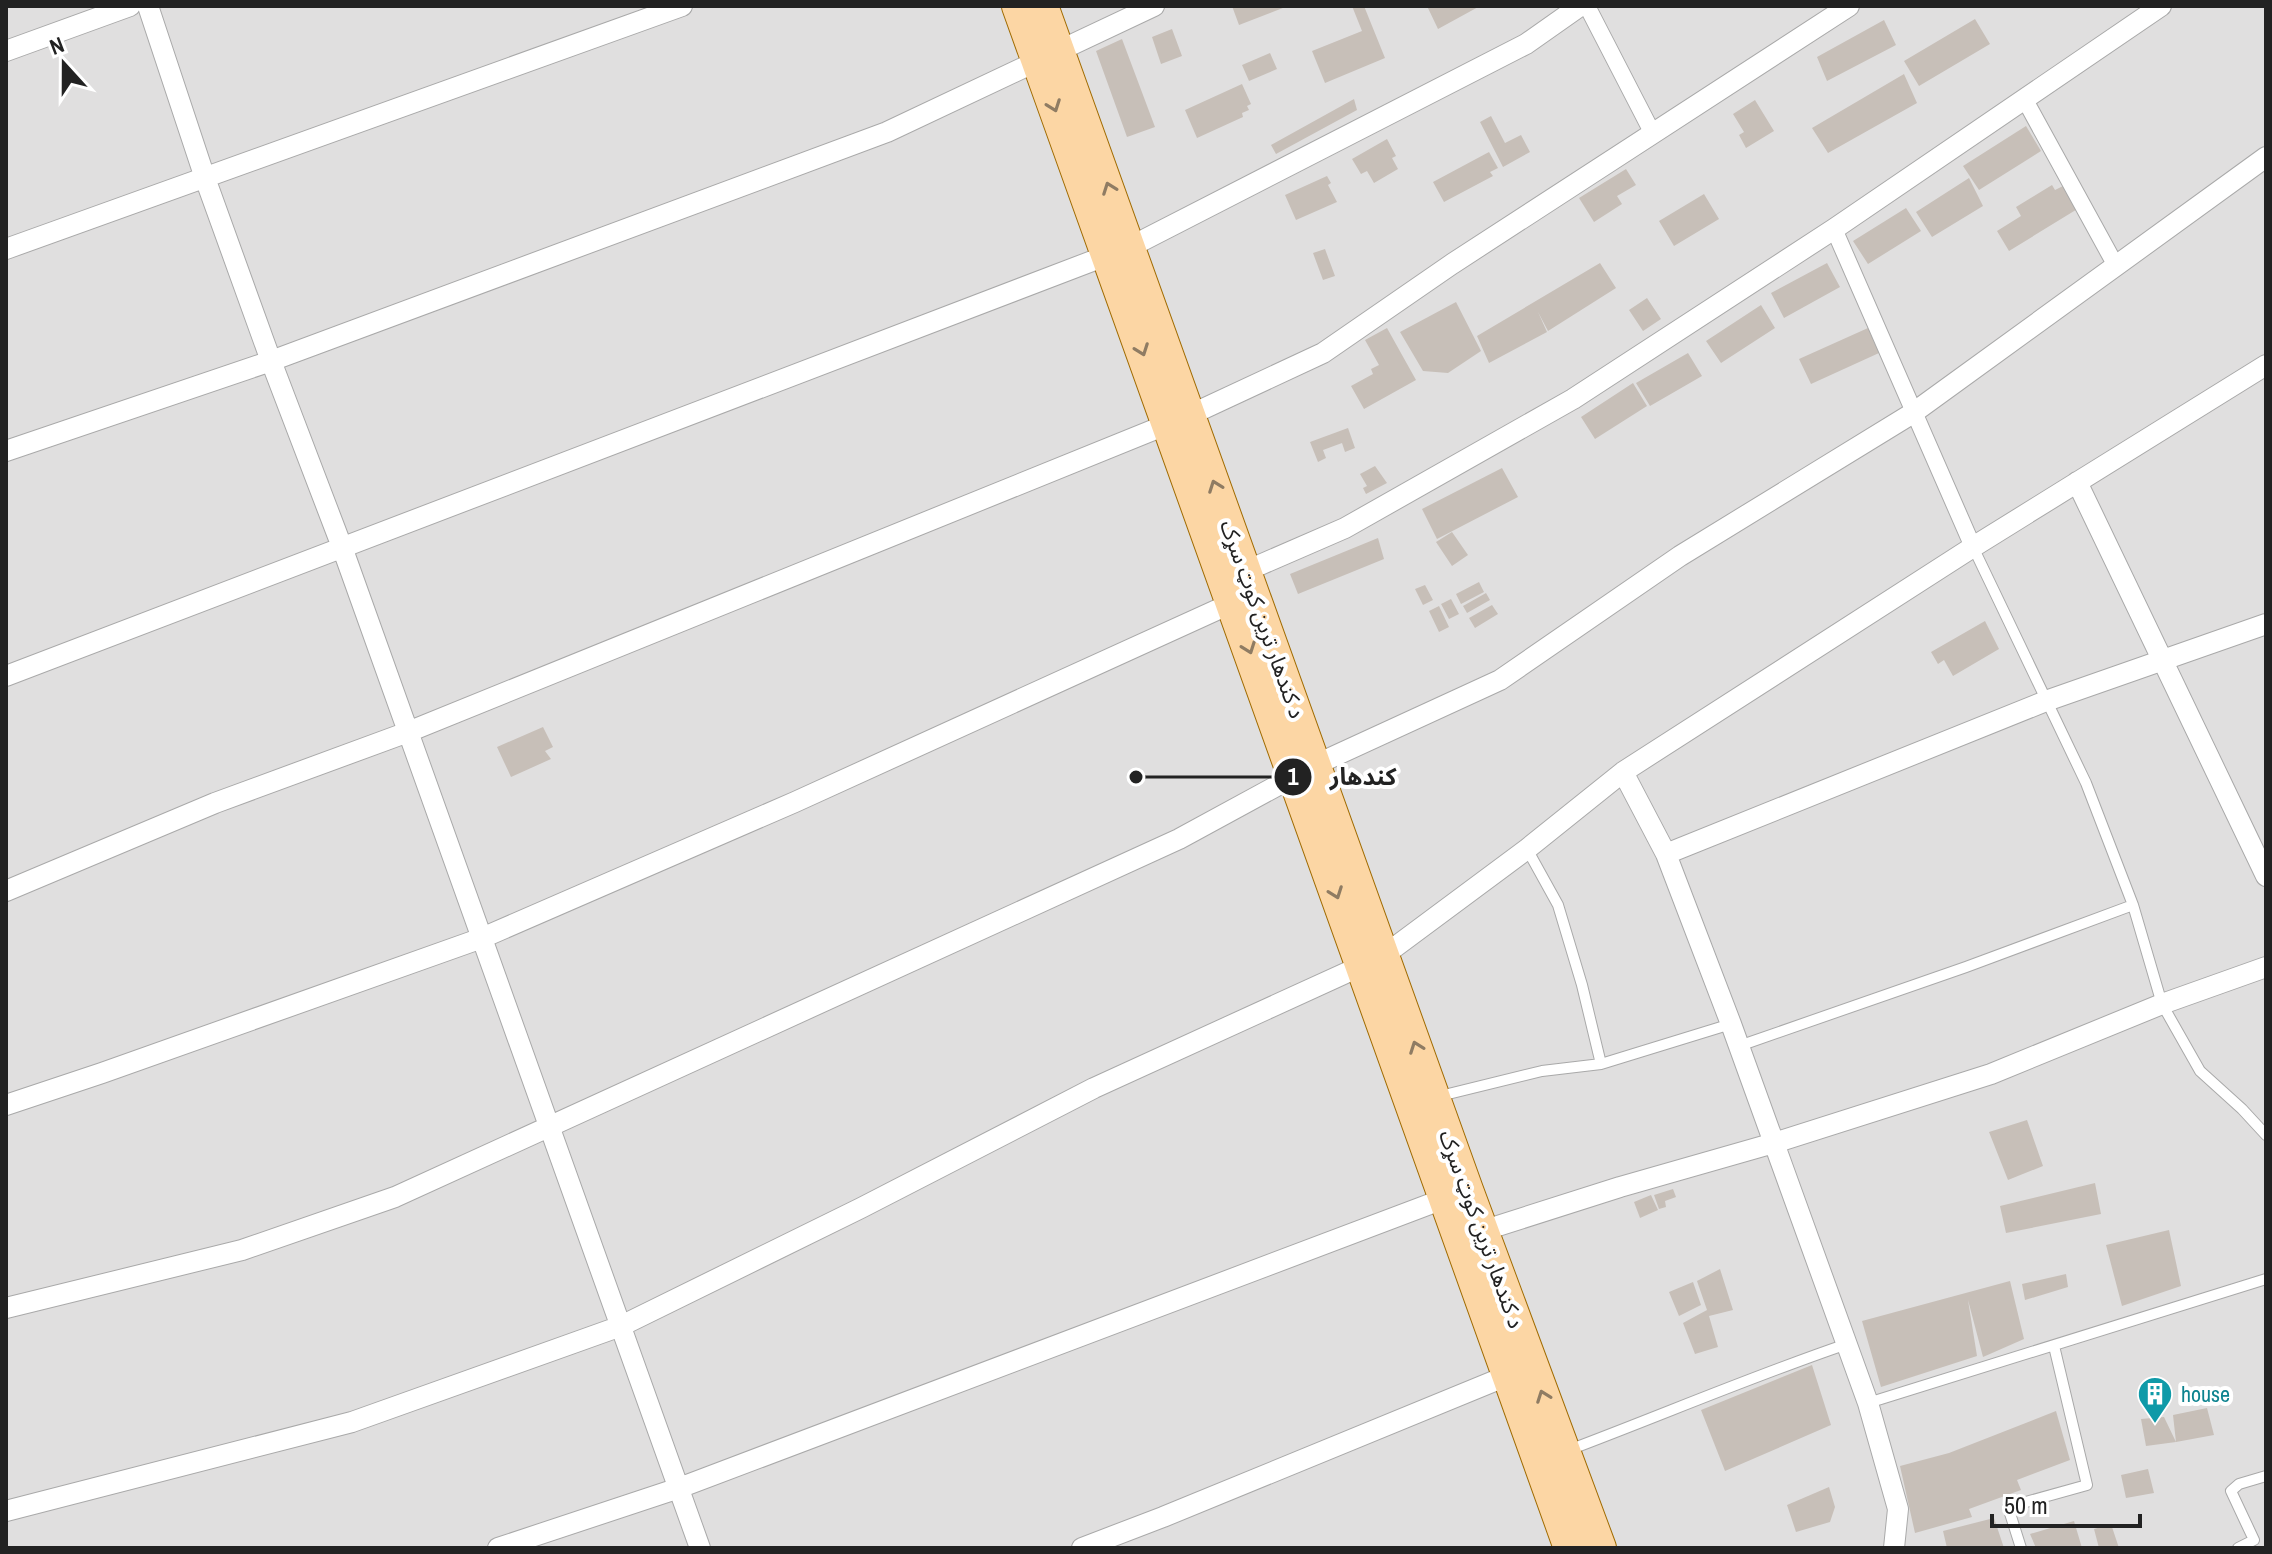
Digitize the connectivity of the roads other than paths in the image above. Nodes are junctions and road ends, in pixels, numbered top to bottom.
1 (130, 6) edge
2 (148, 6) edge
3 (682, 6) edge
4 (1018, 6) edge
5 (1042, 6) edge
6 (1154, 6) edge
7 (1580, 6) edge
8 (1587, 6) edge
9 (1849, 6) edge
10 (2161, 6) edge
11 (6, 51) edge
12 (1048, 55) junction
13 (2025, 100) junction
14 (1653, 134) junction
15 (2266, 157) edge
16 (205, 178) junction
17 (1834, 229) junction
18 (6, 249) edge
19 (1119, 251) junction
20 (2116, 266) junction
21 (271, 361) junction
22 (2266, 365) edge
23 (1913, 413) junction
24 (1179, 420) junction
25 (6, 451) edge
26 (2077, 482) junction
27 (1216, 524) junction
28 (342, 547) junction
29 (1973, 547) junction
30 (1246, 571) junction
31 (1232, 603) junction
32 (2266, 624) edge
33 (2163, 660) junction
34 (6, 676) edge
35 (2046, 701) junction
36 (408, 732) junction
37 (1305, 770) junction
38 (1623, 772) junction
39 (1527, 849) junction
40 (1666, 854) junction
41 (2266, 876) edge
42 (6, 891) edge
43 (2133, 905) junction
44 (482, 938) junction
45 (1373, 960) junction
46 (2266, 967) edge
47 (2162, 1004) junction
48 (1731, 1024) junction
49 (1739, 1046) junction
50 (1601, 1064) junction
51 (1434, 1098) junction
52 (6, 1105) edge
53 (550, 1127) junction
54 (2266, 1135) edge
55 (1774, 1143) junction
56 (1446, 1198) junction
57 (1482, 1231) junction
58 (2266, 1279) edge
59 (6, 1308) edge
60 (621, 1326) junction
61 (1847, 1344) junction
62 (2054, 1346) junction
63 (1509, 1375) junction
64 (1868, 1403) junction
65 (1564, 1453) junction
66 (2266, 1476) edge
67 (679, 1488) junction
68 (6, 1511) edge
69 (498, 1548) edge
70 (700, 1548) edge
71 (1082, 1548) edge
72 (1570, 1548) edge
73 (1600, 1548) edge
74 (1894, 1548) edge
75 (2021, 1548) edge
76 (2238, 1548) edge

1 - 11 street
2 - 16 street
3 - 16 street
4 - 12 main road, د کندهار ترين کوټ سړک
5 - 12 main road, د کندهار ترين کوټ سړک
6 - 12 street
7 - 19 street
8 - 14 street
9 - 14 street
10 - 13 street
12 - 19 main road, د کندهار ترين کوټ سړک
12 - 21 street
13 - 17 street
13 - 20 street
14 - 24 street
15 - 20 street
16 - 18 street
16 - 21 street
17 - 23 street
17 - 30 street
19 - 24 main road, د کندهار ترين کوټ سړک
19 - 28 street
20 - 23 street
21 - 25 street
21 - 28 street
22 - 26 street
23 - 29 street
23 - 37 street
24 - 27 main road, د کندهار ترين کوټ سړک
24 - 36 street
26 - 29 street
26 - 33 street
27 - 30 main road, د کندهار ترين کوټ سړک
27 - 31 main road, د کندهار ترين کوټ سړک
28 - 34 street
28 - 36 street
29 - 35 lane
29 - 38 street
30 - 37 main road, د کندهار ترين کوټ سړک
31 -> 37 main road, د کندهار ترين کوټ سړک
31 - 44 street
32 - 33 street
33 - 35 street
33 - 41 street
35 - 40 street
35 - 43 lane
36 - 42 street
36 - 44 street
37 - 45 main road, د کندهار ترين کوټ سړک
37 - 53 street
38 - 39 street
38 - 40 street
39 - 45 street
39 - 50 lane
40 - 48 street
43 - 47 lane
43 - 49 lane
44 - 52 street
44 - 53 street
51 -> 45 main road, د کندهار ترين کوټ سړک
45 - 56 main road, د کندهار ترين کوټ سړک
45 - 60 street
46 - 47 street
47 - 54 lane
47 - 55 street
48 - 49 street
48 - 50 lane
49 - 55 street
50 - 51 lane
51 - 57 main road, د کندهار ترين کوټ سړک
53 - 59 street
53 - 60 street
55 - 57 street
55 - 61 street
56 - 63 main road, د کندهار ترين کوټ سړک
56 - 67 street
65 -> 57 main road, د کندهار ترين کوټ سړک
58 - 62 lane
60 - 67 street
60 - 68 street
61 - 64 street
61 - 65 lane
62 - 64 lane
62 - 75 lane
63 - 71 street
63 - 72 main road, د کندهار ترين کوټ سړک
64 - 74 street
65 - 73 main road, د کندهار ترين کوټ سړک
66 - 76 lane
67 - 69 street
67 - 70 street

